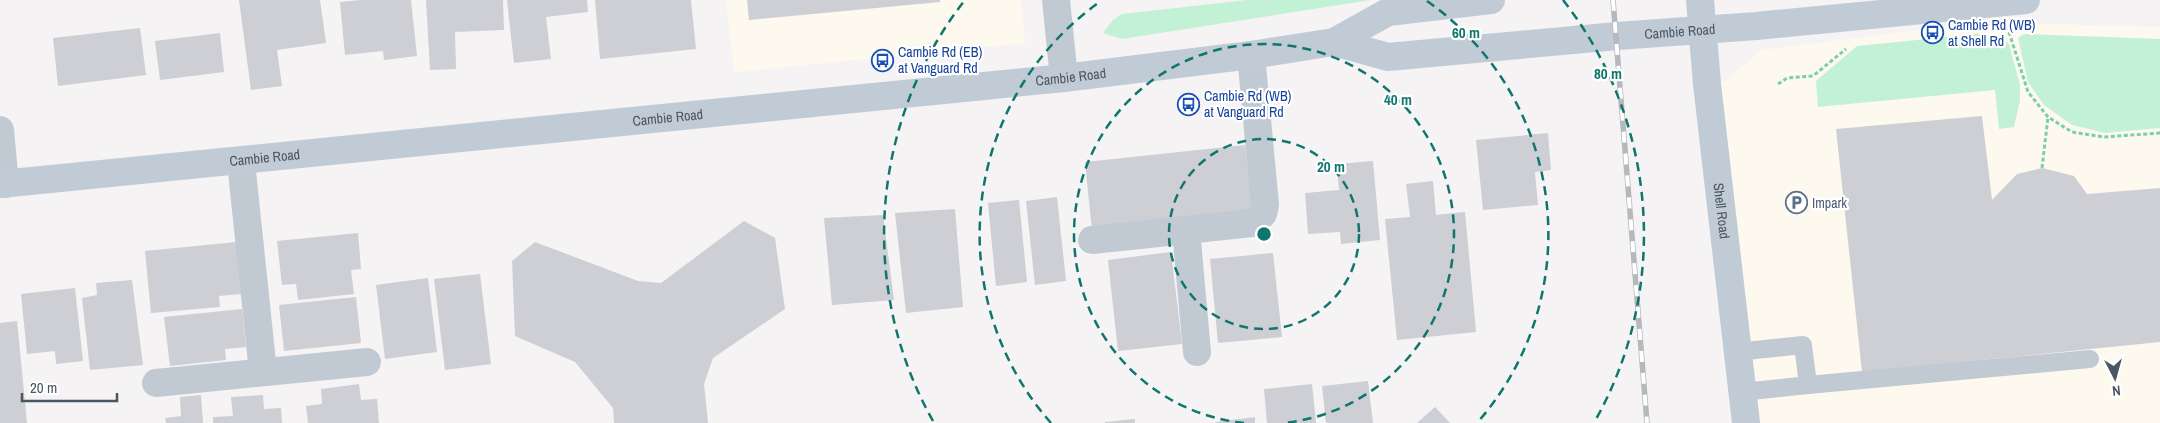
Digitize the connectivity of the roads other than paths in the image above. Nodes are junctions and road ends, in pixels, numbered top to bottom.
1 (1056, 0) edge
2 (1491, 0) edge
3 (1700, 0) edge
4 (2026, 0) edge
5 (1701, 30) junction
6 (1334, 42) junction
7 (1252, 55) junction
8 (1064, 78) junction
9 (0, 130) edge
10 (241, 162) junction
11 (2, 184) edge
12 (1186, 230) junction
13 (1092, 240) dead end
14 (1197, 352) dead end
15 (1736, 352) junction
16 (2090, 358) dead end
17 (368, 362) dead end
18 (264, 372) junction
19 (156, 383) dead end
20 (1808, 385) junction
21 (1742, 392) junction
22 (1746, 423) edge

1 - 8 street
2 - 6 main road, Cambie Road
3 - 5 main road, Shell Road
4 - 5 main road, Cambie Road
5 - 6 main road, Cambie Road
5 - 15 main road, Shell Road
6 - 7 main road, Cambie Road
7 - 8 main road, Cambie Road
7 - 12 street
8 - 10 main road, Cambie Road
9 - 11 street
10 - 11 main road, Cambie Road
10 - 18 street
12 - 13 street
12 - 14 street
15 - 20 lane
15 - 21 main road, Shell Road
16 - 20 lane
17 - 18 street
18 - 19 street
20 - 21 lane
21 - 22 main road, Shell Road

